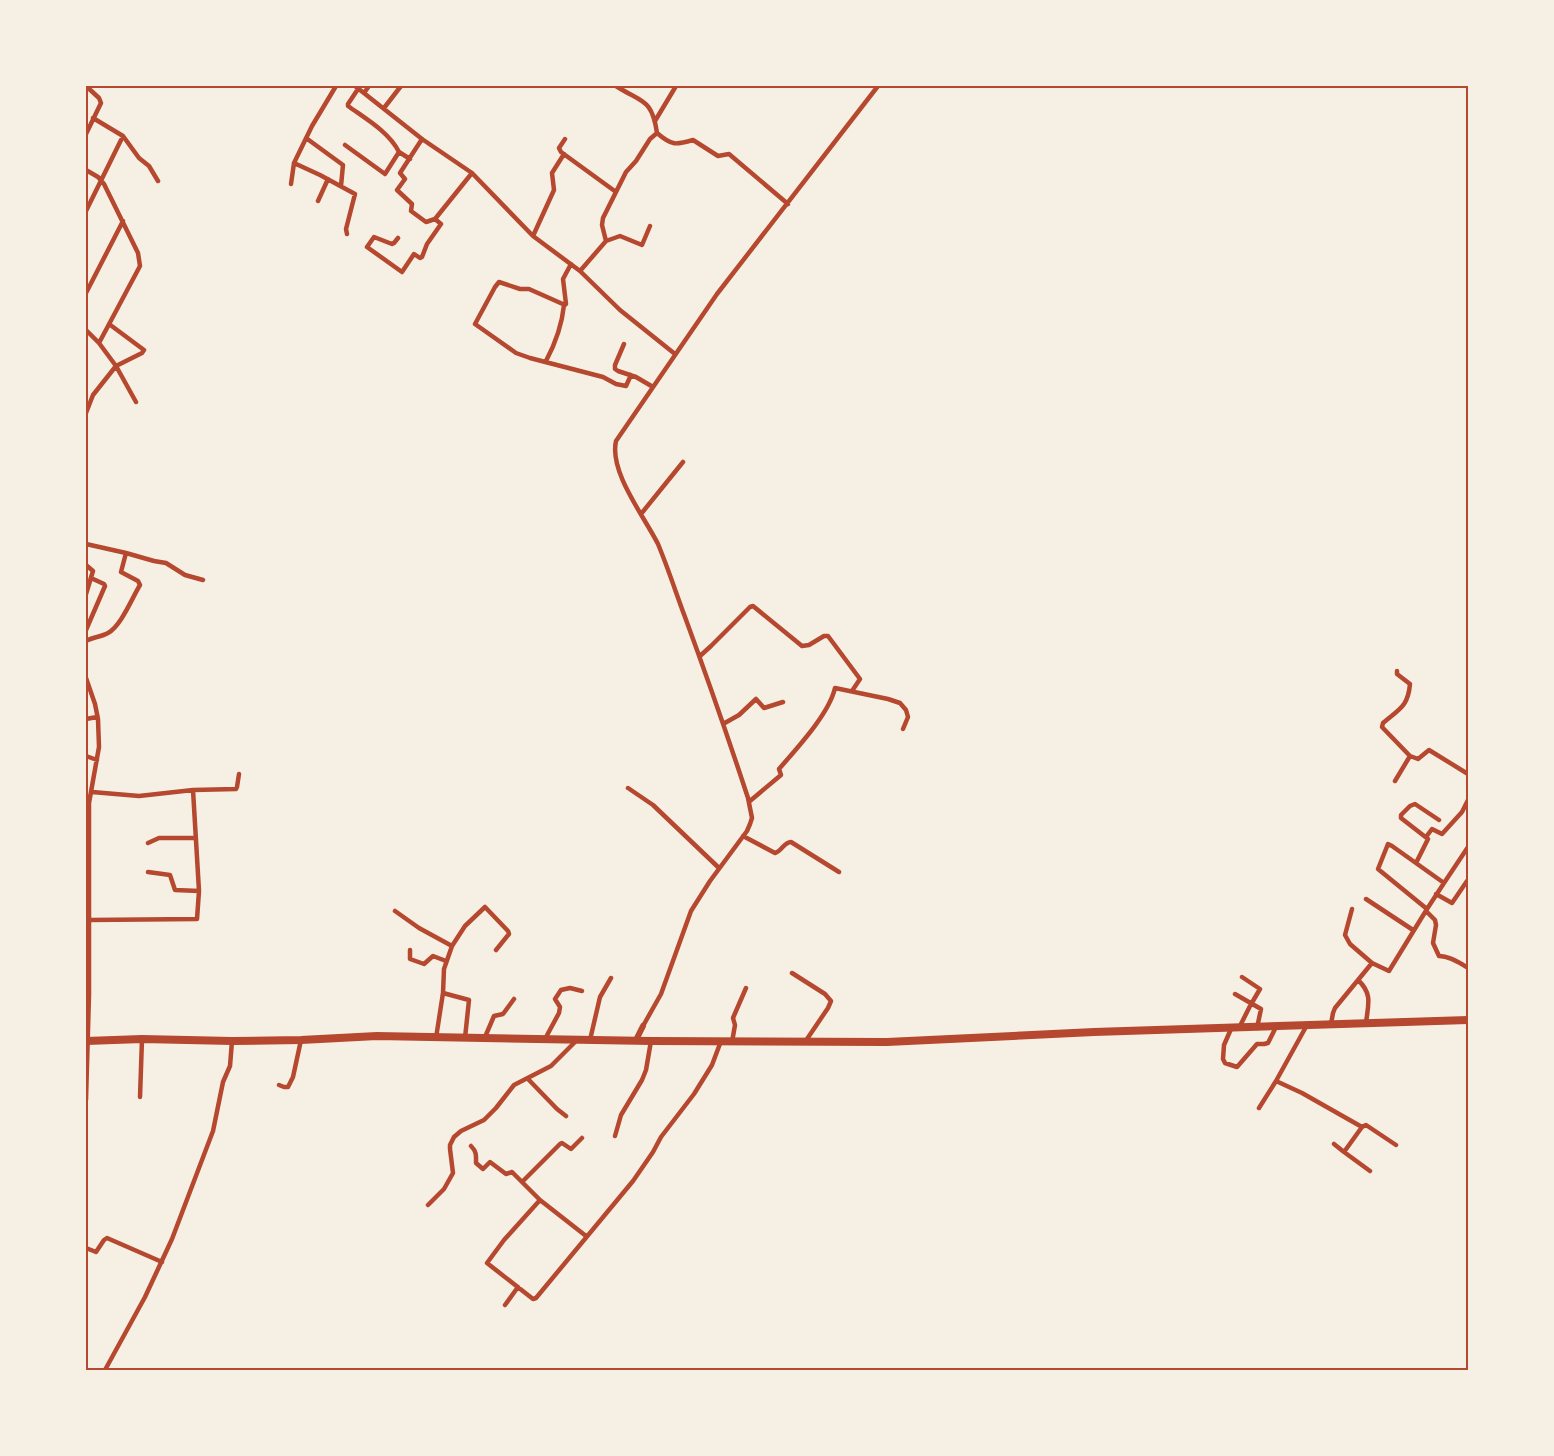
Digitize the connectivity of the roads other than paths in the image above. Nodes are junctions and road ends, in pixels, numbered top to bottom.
1 (86, 86) edge
2 (336, 86) edge
3 (369, 86) edge
4 (401, 86) edge
5 (616, 86) edge
6 (676, 86) edge
7 (876, 86) edge
8 (357, 87) edge
9 (364, 93) junction
10 (384, 108) junction
11 (93, 118) junction
12 (655, 121) junction
13 (657, 133) junction
14 (86, 134) edge
15 (306, 138) junction
16 (422, 139) junction
17 (564, 139) dead end
18 (121, 140) dead end
19 (345, 145) dead end
20 (399, 152) junction
21 (564, 154) junction
22 (410, 159) junction
23 (294, 164) junction
24 (86, 170) edge
25 (472, 173) junction
26 (328, 179) junction
27 (101, 180) junction
28 (158, 181) dead end
29 (291, 184) dead end
30 (341, 186) junction
31 (616, 192) junction
32 (318, 201) dead end
33 (788, 204) junction
34 (86, 211) edge
35 (435, 219) junction
36 (123, 221) junction
37 (650, 226) dead end
38 (347, 234) dead end
39 (533, 236) junction
40 (398, 238) dead end
41 (606, 241) junction
42 (570, 264) junction
43 (580, 271) junction
44 (86, 293) edge
45 (564, 305) junction
46 (109, 324) junction
47 (86, 330) edge
48 (99, 343) junction
49 (624, 344) dead end
50 (675, 354) junction
51 (546, 361) junction
52 (116, 366) junction
53 (631, 375) junction
54 (652, 387) junction
55 (136, 402) dead end
56 (86, 413) edge
57 (682, 462) dead end
58 (641, 514) junction
59 (86, 544) edge
60 (126, 553) junction
61 (86, 564) edge
62 (91, 578) junction
63 (203, 580) dead end
64 (86, 594) edge
65 (86, 630) edge
66 (92, 637) junction
67 (86, 641) edge
68 (700, 656) junction
69 (1397, 671) dead end
70 (86, 678) edge
71 (852, 692) junction
72 (783, 702) dead end
73 (98, 717) junction
74 (86, 718) edge
75 (723, 724) junction
76 (903, 729) dead end
77 (86, 756) edge
78 (1410, 756) junction
79 (97, 760) junction
80 (239, 774) dead end
81 (1468, 774) edge
82 (1395, 781) dead end
83 (628, 788) dead end
84 (193, 790) junction
85 (92, 792) junction
86 (1468, 800) edge
87 (750, 801) junction
88 (87, 809) edge
89 (1439, 820) dead end
90 (743, 836) junction
91 (1426, 837) junction
92 (196, 838) junction
93 (88, 843) edge
94 (148, 843) dead end
95 (1468, 847) edge
96 (1416, 863) junction
97 (719, 868) junction
98 (148, 872) dead end
99 (839, 872) dead end
100 (1467, 881) edge
101 (87, 882) edge
102 (1444, 883) junction
103 (199, 891) junction
104 (1436, 894) junction
105 (1366, 899) dead end
106 (1352, 909) dead end
107 (1426, 910) junction
108 (395, 911) dead end
109 (89, 920) junction
110 (1413, 930) junction
111 (452, 946) junction
112 (410, 950) dead end
113 (496, 950) dead end
114 (87, 951) edge
115 (446, 961) junction
116 (1372, 963) junction
117 (1468, 968) edge
118 (792, 973) dead end
119 (1242, 977) dead end
120 (611, 978) dead end
121 (1358, 980) junction
122 (746, 988) dead end
123 (582, 991) dead end
124 (443, 993) junction
125 (1235, 994) dead end
126 (514, 999) dead end
127 (1252, 1003) junction
128 (1468, 1020) edge
129 (1366, 1023) junction
130 (1331, 1024) junction
131 (1307, 1025) junction
132 (643, 1026) joint
133 (1276, 1027) junction
134 (1235, 1028) junction
135 (1257, 1028) junction
136 (484, 1037) junction
137 (436, 1038) junction
138 (465, 1038) junction
139 (142, 1039) junction
140 (545, 1039) junction
141 (578, 1039) junction
142 (301, 1040) junction
143 (590, 1040) junction
144 (86, 1041) edge
145 (231, 1041) junction
146 (636, 1041) junction
147 (651, 1041) junction
148 (721, 1041) junction
149 (732, 1042) junction
150 (805, 1042) junction
151 (528, 1079) junction
152 (1276, 1081) junction
153 (279, 1085) dead end
154 (140, 1097) dead end
155 (86, 1100) edge
156 (1259, 1108) dead end
157 (566, 1116) dead end
158 (1362, 1126) junction
159 (615, 1136) dead end
160 (582, 1138) dead end
161 (1334, 1144) dead end
162 (1396, 1145) dead end
163 (471, 1146) dead end
164 (1344, 1152) junction
165 (1370, 1171) dead end
166 (522, 1182) junction
167 (540, 1200) junction
168 (428, 1205) dead end
169 (586, 1236) junction
170 (86, 1248) edge
171 (162, 1262) junction
172 (518, 1287) junction
173 (505, 1305) dead end
174 (105, 1371) edge

1 - 11 street
2 - 15 street
3 - 9 street
4 - 10 street
5 - 12 street
6 - 12 street
7 - 33 street
8 - 9 street
8 - 20 street
9 - 10 street
10 - 16 street
11 - 14 street
11 - 28 street
12 - 13 street
13 - 31 street
13 - 33 street
15 - 23 street
15 - 30 street
16 - 22 street
16 - 25 street
17 - 21 street
18 - 27 street
19 - 20 street
20 - 22 street
21 - 31 street
21 - 39 street
22 - 35 street
23 - 26 street
23 - 29 street
24 - 27 street
25 - 35 street
25 - 39 street
26 - 30 street
26 - 32 street
27 - 34 street
27 - 36 street
30 - 38 street
31 - 41 street
33 - 50 street
35 - 40 street
36 - 44 street
36 - 46 street
37 - 41 street
39 - 42 street
41 - 43 street
42 - 43 street
42 - 45 street
43 - 50 street
45 - 51 street
45 - 51 street
46 - 48 street
46 - 52 street
47 - 48 street
48 - 52 street
49 - 53 street
50 - 54 street
51 - 53 street
52 - 55 street
52 - 56 street
53 - 54 street
54 - 58 street
57 - 58 street
58 - 68 street
59 - 60 street
60 - 63 street
60 - 66 street
61 - 62 street
62 - 64 street
62 - 65 street
65 - 66 street
66 - 67 street
68 - 71 street
68 - 75 street
69 - 78 street
70 - 73 street
71 - 76 street
71 - 87 street
72 - 75 street
73 - 74 street
73 - 79 street
75 - 87 street
77 - 79 street
78 - 81 street
78 - 82 street
79 - 85 street
80 - 84 street
83 - 97 street
84 - 85 street
84 - 92 street
85 - 88 street
86 - 91 street
87 - 90 street
88 - 93 street
89 - 91 street
90 - 97 street
90 - 99 street
91 - 96 street
92 - 94 street
92 - 103 street
93 - 101 street
95 - 102 street
96 - 102 street
96 - 107 street
97 - 132 street
98 - 103 street
100 - 104 street
101 - 109 street
102 - 104 street
103 - 109 street
104 - 107 street
105 - 110 street
106 - 116 street
107 - 110 street
107 - 117 street
108 - 111 street
109 - 114 street
110 - 116 street
111 - 113 street
111 - 115 street
112 - 115 street
114 - 144 street
115 - 124 street
116 - 121 street
118 - 150 street
119 - 127 street
120 - 143 street
121 - 129 street
121 - 130 street
122 - 149 street
123 - 140 street
124 - 137 street
124 - 138 street
125 - 127 street
126 - 136 street
127 - 134 street
127 - 135 street
128 - 129 main road
129 - 130 main road
130 - 131 main road
131 - 133 main road
131 - 152 street
132 - 146 street
133 - 134 street
133 - 135 main road
134 - 135 main road
134 - 150 main road
136 - 138 main road
136 - 140 main road
137 - 138 main road
137 - 142 main road
139 - 144 main road
139 - 145 main road
139 - 154 street
140 - 141 main road
141 - 143 main road
141 - 151 street
142 - 145 main road
142 - 153 street
143 - 146 main road
144 - 155 street
145 - 171 street
146 - 147 main road
147 - 148 main road
147 - 159 street
148 - 149 main road
148 - 169 street
149 - 150 main road
151 - 157 street
151 - 168 street
152 - 156 street
152 - 158 street
158 - 162 street
158 - 164 street
160 - 166 street
161 - 164 street
163 - 166 street
164 - 165 street
166 - 167 street
167 - 169 street
167 - 172 street
169 - 172 street
170 - 171 street
171 - 174 street
172 - 173 street

